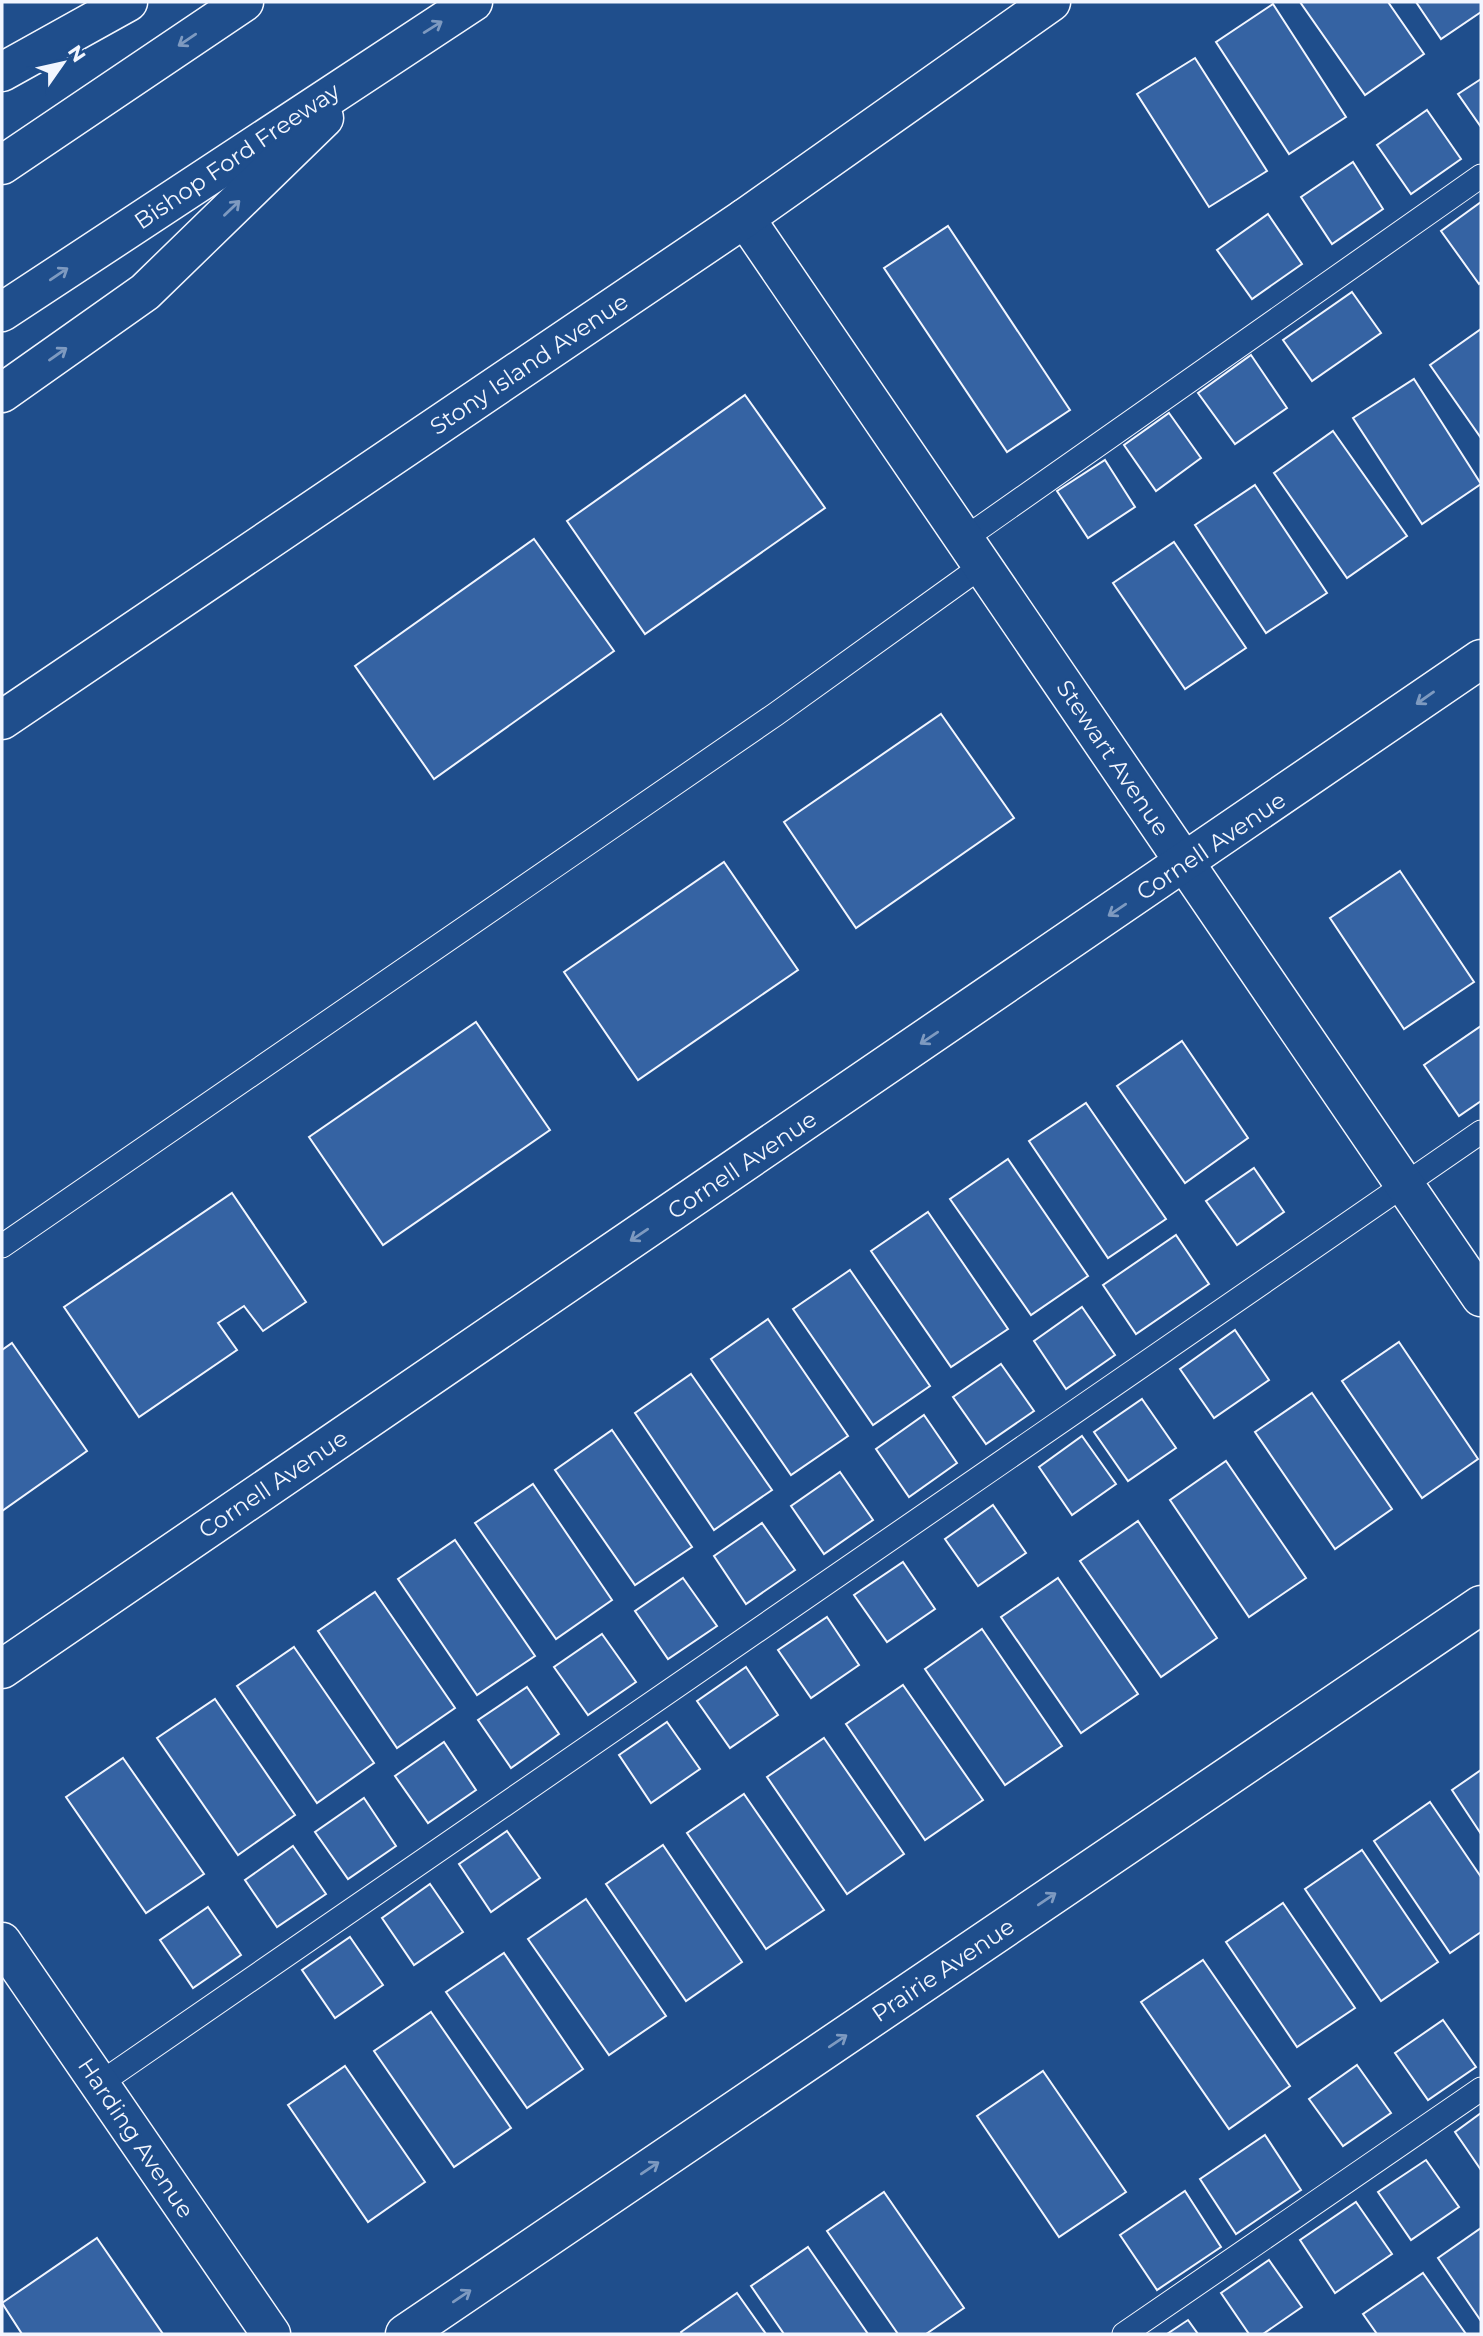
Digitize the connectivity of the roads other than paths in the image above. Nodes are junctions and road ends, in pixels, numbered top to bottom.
1 (128, 2) edge
2 (244, 2) edge
3 (474, 2) edge
4 (1051, 2) edge
5 (392, 53) junction
6 (2, 72) edge
7 (2, 165) edge
8 (1481, 176) edge
9 (746, 218) junction
10 (2, 312) edge
11 (2, 393) edge
12 (973, 552) junction
13 (1481, 659) edge
14 (2, 720) edge
15 (1185, 864) junction
16 (1481, 1132) edge
17 (1405, 1185) junction
18 (2, 1246) edge
19 (1481, 1297) edge
20 (1481, 1605) edge
21 (2, 1669) edge
22 (2, 1942) edge
23 (99, 2084) junction
24 (1481, 2089) edge
25 (271, 2334) edge
26 (405, 2334) edge
27 (1124, 2334) edge

1 - 6 main road
2 -> 7 main road
5 -> 3 main road, Bishop Ford Freeway
4 - 9 main road, Stony Island Avenue
10 -> 5 main road, Bishop Ford Freeway
11 -> 5 main road
8 - 12 lane
9 - 12 main road, Stewart Avenue
9 - 14 main road, Stony Island Avenue
12 - 15 main road, Stewart Avenue
12 - 18 lane
13 -> 15 main road, Cornell Avenue
15 - 17 main road, Stewart Avenue
15 -> 21 main road, Cornell Avenue
16 - 17 lane
17 - 19 main road, Stewart Avenue
17 - 23 lane
26 -> 20 main road, Prairie Avenue
22 - 23 main road, Harding Avenue
23 - 25 main road, Harding Avenue
24 - 27 lane

